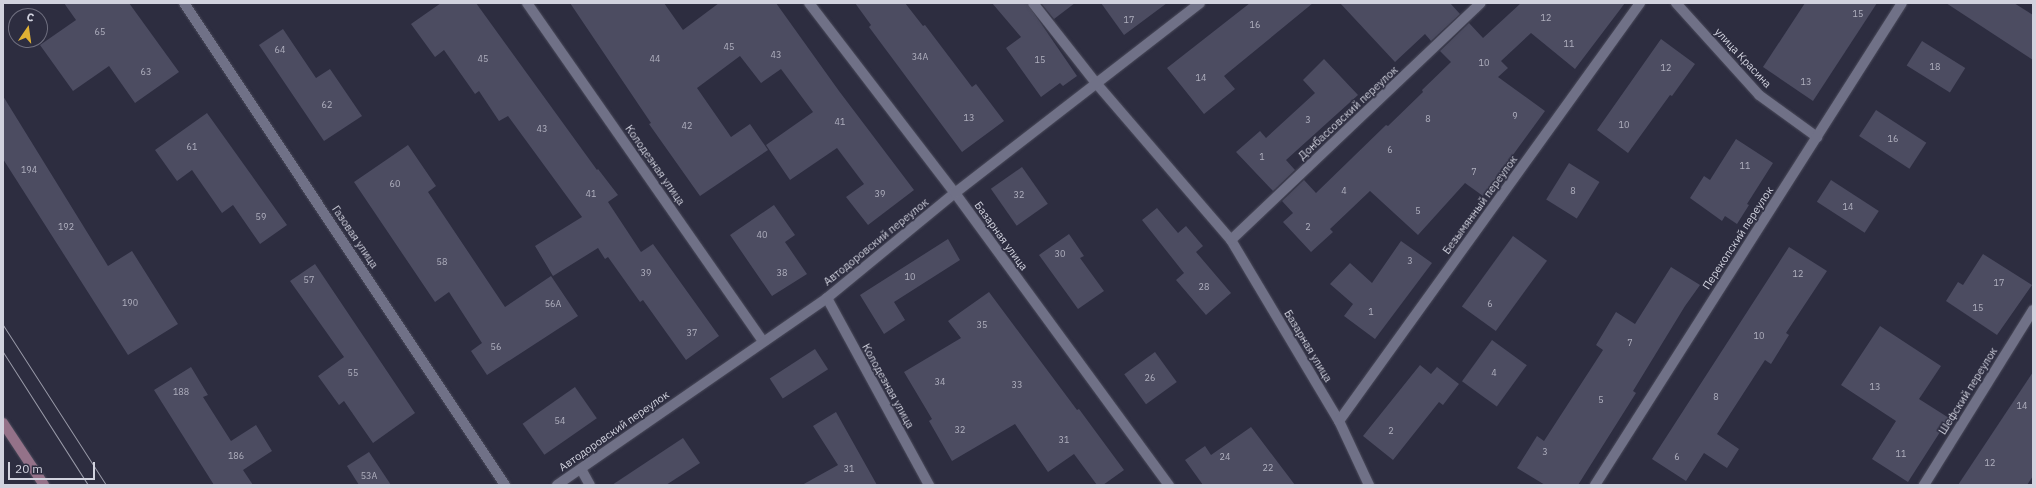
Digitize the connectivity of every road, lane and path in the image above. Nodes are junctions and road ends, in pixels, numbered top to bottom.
1 (184, 3) edge
2 (527, 3) edge
3 (809, 3) edge
4 (1033, 3) edge
5 (1200, 3) edge
6 (1481, 3) edge
7 (1640, 3) edge
8 (1676, 3) edge
9 (1902, 3) edge
10 (1096, 83) junction
11 (1817, 137) junction
12 (955, 193) junction
13 (1231, 240) junction
14 (827, 298) junction
15 (2033, 310) edge
16 (763, 341) junction
17 (1339, 421) junction
18 (3, 423) edge
19 (581, 469) junction
20 (44, 485) edge
21 (505, 485) edge
22 (557, 485) edge
23 (590, 485) edge
24 (929, 485) edge
25 (1169, 485) edge
26 (1369, 485) edge
27 (1595, 485) edge
28 (1924, 485) edge

1 - 21 street, Газовая улица
2 - 16 street, Колодезная улица
3 - 12 street, Базарная улица
4 - 10 street, Базарная улица
5 - 10 street, Автодоровский переулок
6 - 13 street, Донбассовский переулок
7 - 17 street, Безымянный переулок
8 - 11 street, улица Красина
9 - 11 street, Перекопский переулок
10 - 12 street, Автодоровский переулок
10 - 13 street, Базарная улица
11 - 27 street, Перекопский переулок
12 - 14 street, Автодоровский переулок
12 - 25 street, Базарная улица
13 - 17 street, Базарная улица
14 - 16 street, Автодоровский переулок
14 - 24 street, Колодезная улица
15 - 28 street, Шефский переулок
16 - 19 street, Автодоровский переулок
17 - 26 street, Базарная улица
18 - 20 main road
19 - 22 street, Автодоровский переулок
19 - 23 street

